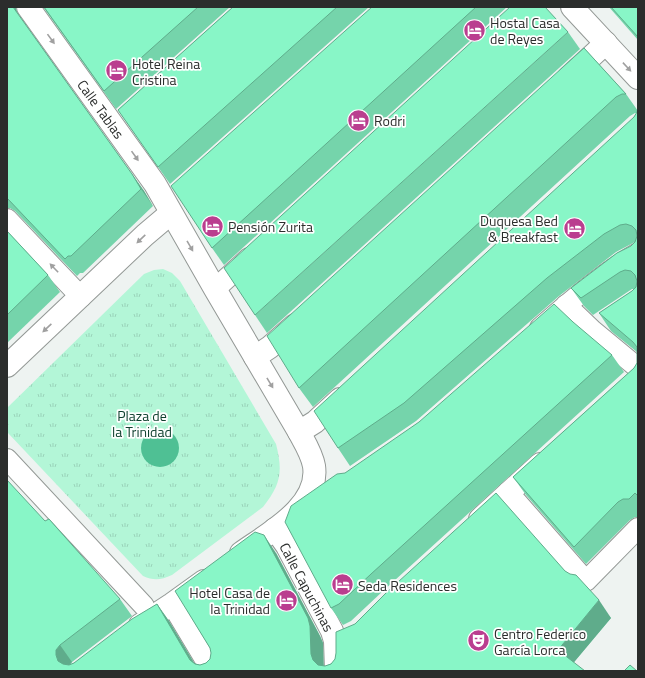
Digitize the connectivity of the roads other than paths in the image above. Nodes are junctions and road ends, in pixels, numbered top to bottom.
1 (28, 7) edge
2 (572, 7) edge
3 (606, 43) junction
4 (638, 78) edge
5 (556, 89) edge
6 (130, 112) edge
7 (114, 126) junction
8 (176, 199) junction
9 (7, 219) edge
10 (262, 246) edge
11 (638, 252) edge
12 (215, 289) junction
13 (81, 297) junction
14 (566, 305) junction
15 (311, 310) edge
16 (610, 317) edge
17 (592, 330) junction
18 (524, 342) edge
19 (255, 357) junction
20 (7, 366) edge
21 (638, 368) edge
22 (356, 384) edge
23 (300, 432) junction
24 (556, 450) edge
25 (7, 459) edge
26 (508, 492) junction
27 (275, 528) junction
28 (638, 528) edge
29 (467, 530) edge
30 (176, 611) dead end
31 (137, 622) joint
32 (212, 671) edge
33 (336, 671) edge

1 -> 7 street, Calle Tablas
2 - 3 street
3 -> 4 street
3 - 5 street
6 - 7 street
7 -> 8 street, Calle Tablas
8 -> 12 street
8 -> 13 street
13 -> 9 street
10 - 12 street
11 - 14 street
12 - 19 street
13 -> 20 street
14 - 17 street
14 - 18 street
15 - 19 street
16 - 17 street
17 - 21 street
19 -> 23 street
22 - 23 street
23 - 27 street
24 - 26 street
25 - 31 street
26 - 28 street
26 - 29 street
27 - 31 street
27 - 33 street, Calle Capuchinas
30 - 32 street

